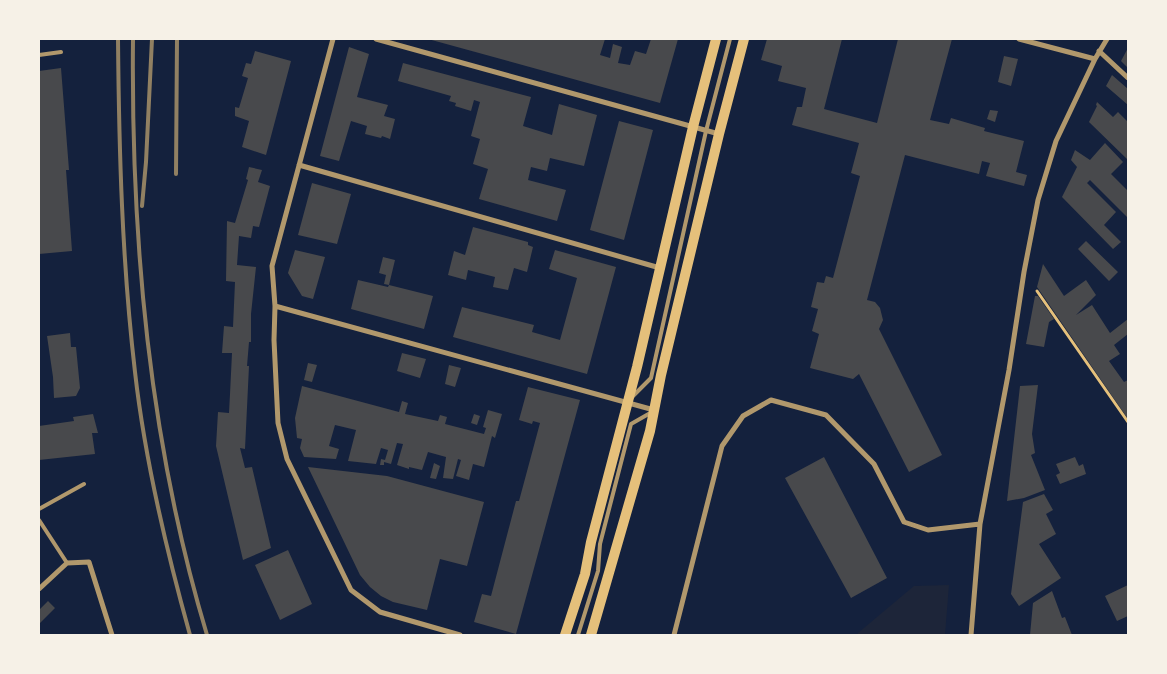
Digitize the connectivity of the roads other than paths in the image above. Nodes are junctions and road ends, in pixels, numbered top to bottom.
1 (333, 39) edge
2 (376, 39) edge
3 (716, 39) edge
4 (730, 39) edge
5 (744, 39) edge
6 (1019, 39) edge
7 (1107, 39) edge
8 (1099, 51) junction
9 (61, 52) dead end
10 (39, 55) edge
11 (1095, 59) junction
12 (1128, 78) edge
13 (693, 127) junction
14 (706, 131) junction
15 (719, 134) junction
16 (299, 165) junction
17 (660, 268) junction
18 (275, 306) junction
19 (627, 402) junction
20 (655, 410) junction
21 (84, 484) dead end
22 (39, 509) edge
23 (39, 520) edge
24 (980, 524) junction
25 (67, 563) junction
26 (39, 589) edge
27 (112, 635) edge
28 (460, 635) edge
29 (565, 635) edge
30 (578, 635) edge
31 (591, 635) edge
32 (674, 635) edge
33 (972, 635) edge

1 - 16 street
2 - 13 street
3 - 13 main road
4 - 14 lane
5 - 15 main road
6 - 11 street
7 - 8 street
8 - 11 street
8 - 12 street
9 - 10 lane
11 - 24 street
13 - 14 street
13 - 17 main road
14 - 15 street
14 - 19 lane
15 - 20 main road
16 - 17 street
16 - 18 street
17 - 19 main road
18 - 19 street
18 - 28 street
19 - 20 street
19 - 29 main road
20 - 30 lane
20 - 31 main road
21 - 22 lane
23 - 25 lane
24 - 32 street
24 - 33 street
25 - 26 street
25 - 27 street

